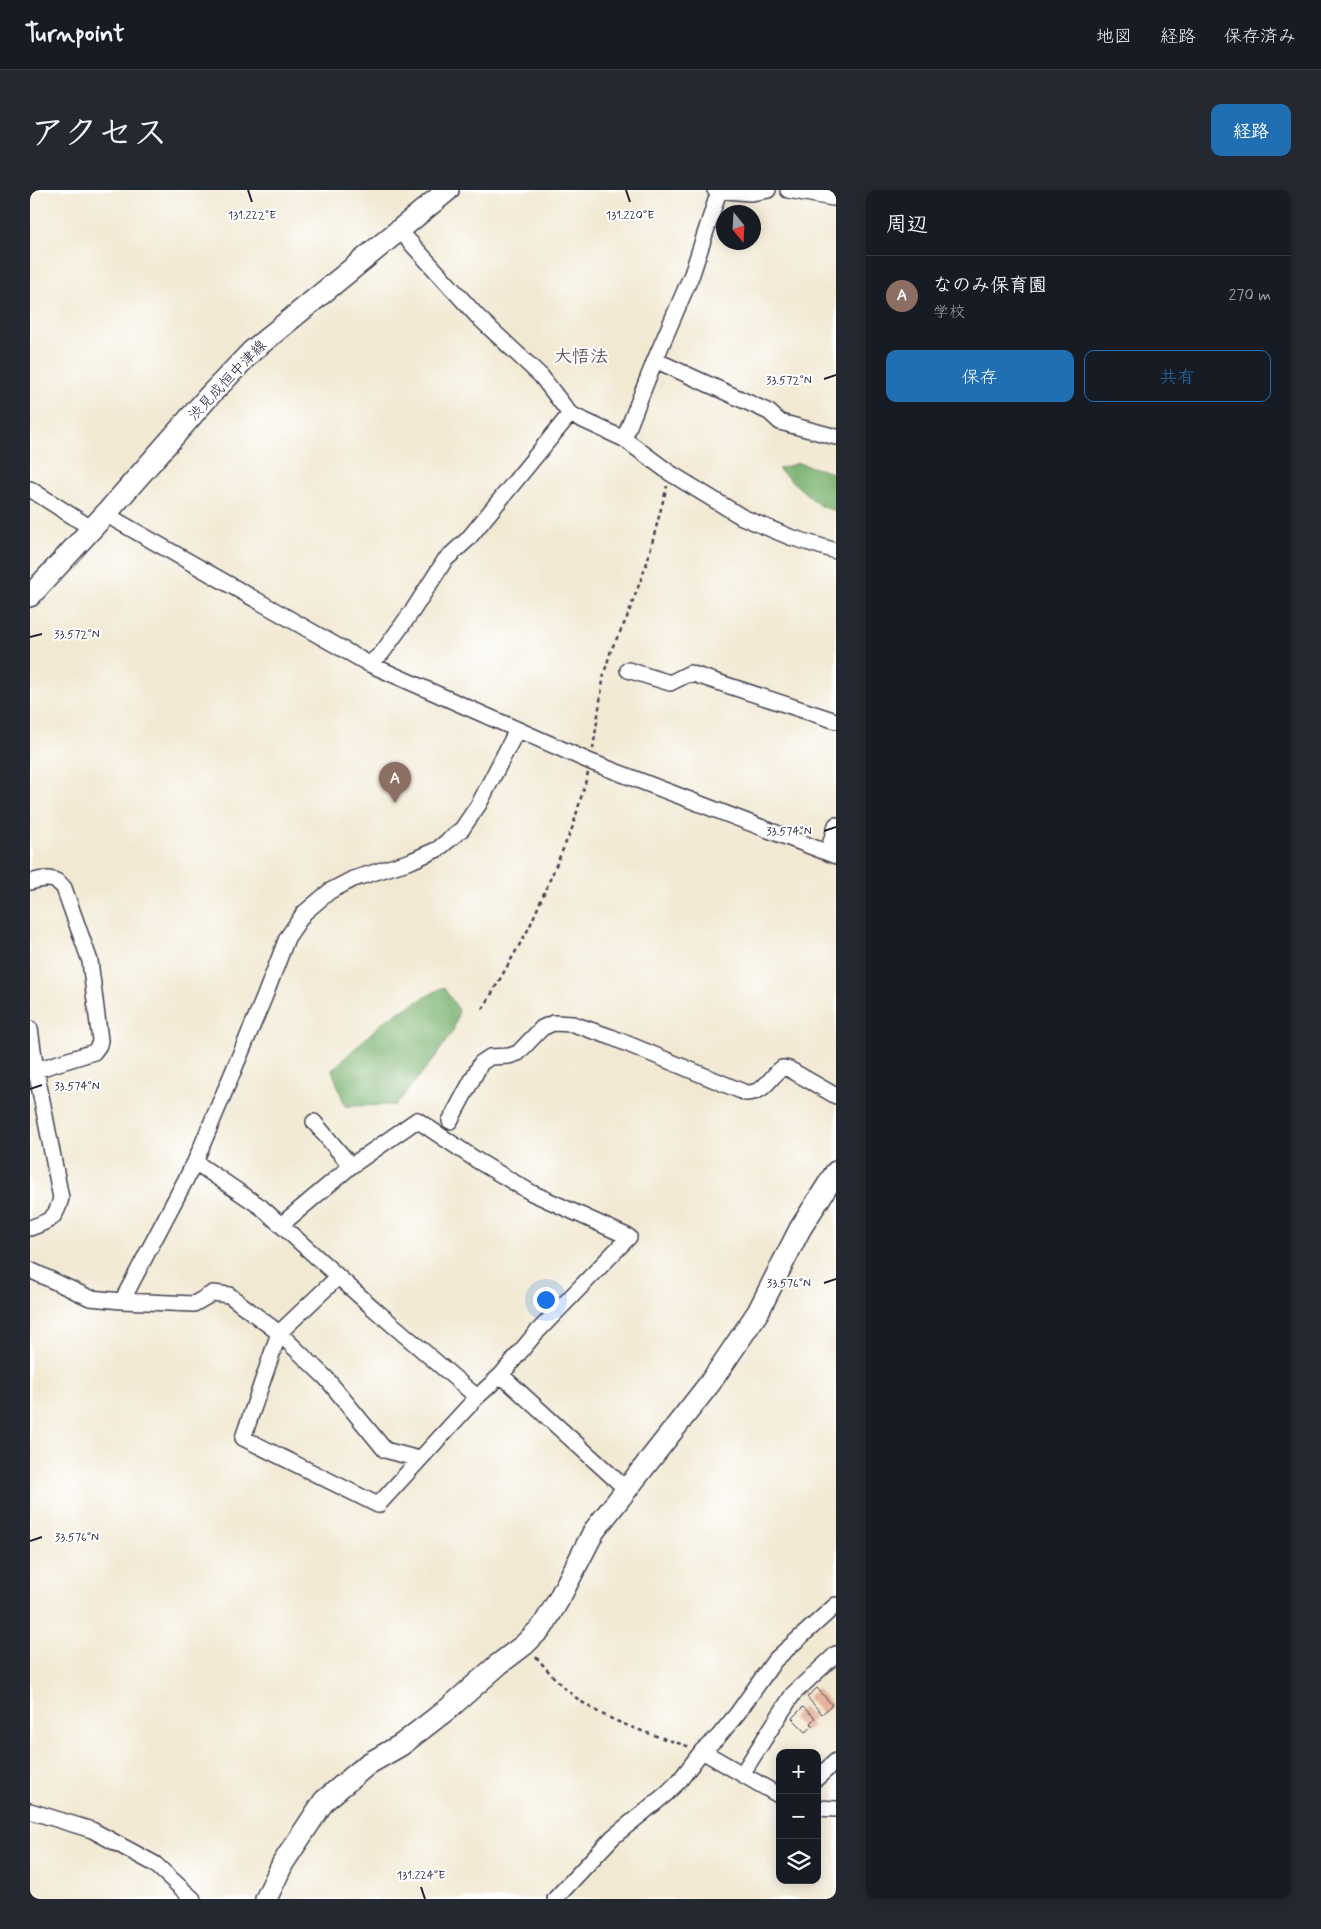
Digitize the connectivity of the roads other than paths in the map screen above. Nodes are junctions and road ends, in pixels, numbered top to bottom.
1 (448, 190) edge
2 (768, 190) edge
3 (788, 190) edge
4 (836, 190) edge
5 (717, 191) edge
6 (399, 230) junction
7 (655, 360) junction
8 (570, 414) junction
9 (836, 437) edge
10 (624, 439) junction
11 (30, 489) edge
12 (98, 521) junction
13 (836, 551) edge
14 (30, 596) edge
15 (369, 664) junction
16 (628, 670) dead end
17 (836, 721) edge
18 (517, 730) junction
19 (836, 824) edge
20 (832, 854) edge
21 (30, 882) edge
22 (30, 1029) edge
23 (33, 1071) edge
24 (836, 1096) edge
25 (450, 1121) dead end
26 (314, 1122) dead end
27 (195, 1162) junction
28 (351, 1166) junction
29 (836, 1172) edge
30 (282, 1225) junction
31 (30, 1228) edge
32 (30, 1270) edge
33 (338, 1277) junction
34 (122, 1302) junction
35 (280, 1333) junction
36 (501, 1375) junction
37 (477, 1397) junction
38 (419, 1459) junction
39 (626, 1489) junction
40 (836, 1605) edge
41 (836, 1654) edge
42 (702, 1750) junction
43 (836, 1760) edge
44 (742, 1774) junction
45 (821, 1774) edge
46 (777, 1794) edge
47 (821, 1808) edge
48 (836, 1809) edge
49 (30, 1812) edge
50 (193, 1899) edge
51 (266, 1899) edge
52 (555, 1899) edge

1 - 6 street, 渋見成恒中津線
2 - 5 street
3 - 4 street
5 - 7 street
6 - 8 street
6 - 12 street, 渋見成恒中津線
7 - 9 street
7 - 10 street
8 - 10 street
8 - 15 street
10 - 13 street
11 - 12 street
12 - 14 street, 渋見成恒中津線
12 - 15 street
15 - 18 street
16 - 17 street
18 - 20 street
18 - 27 street
19 - 20 street
21 - 23 street
22 - 23 street
23 - 31 street
24 - 25 street
26 - 28 street
27 - 30 street
27 - 34 street
28 - 30 street
28 - 36 street
29 - 39 street
30 - 33 street
32 - 34 street
33 - 35 street
33 - 37 street
34 - 35 street
35 - 38 street
35 - 38 street
36 - 37 street
36 - 39 street
37 - 38 street
39 - 51 street
40 - 42 street
41 - 44 street
42 - 44 street
42 - 52 street
43 - 45 street
44 - 46 street
47 - 48 street
49 - 50 street

